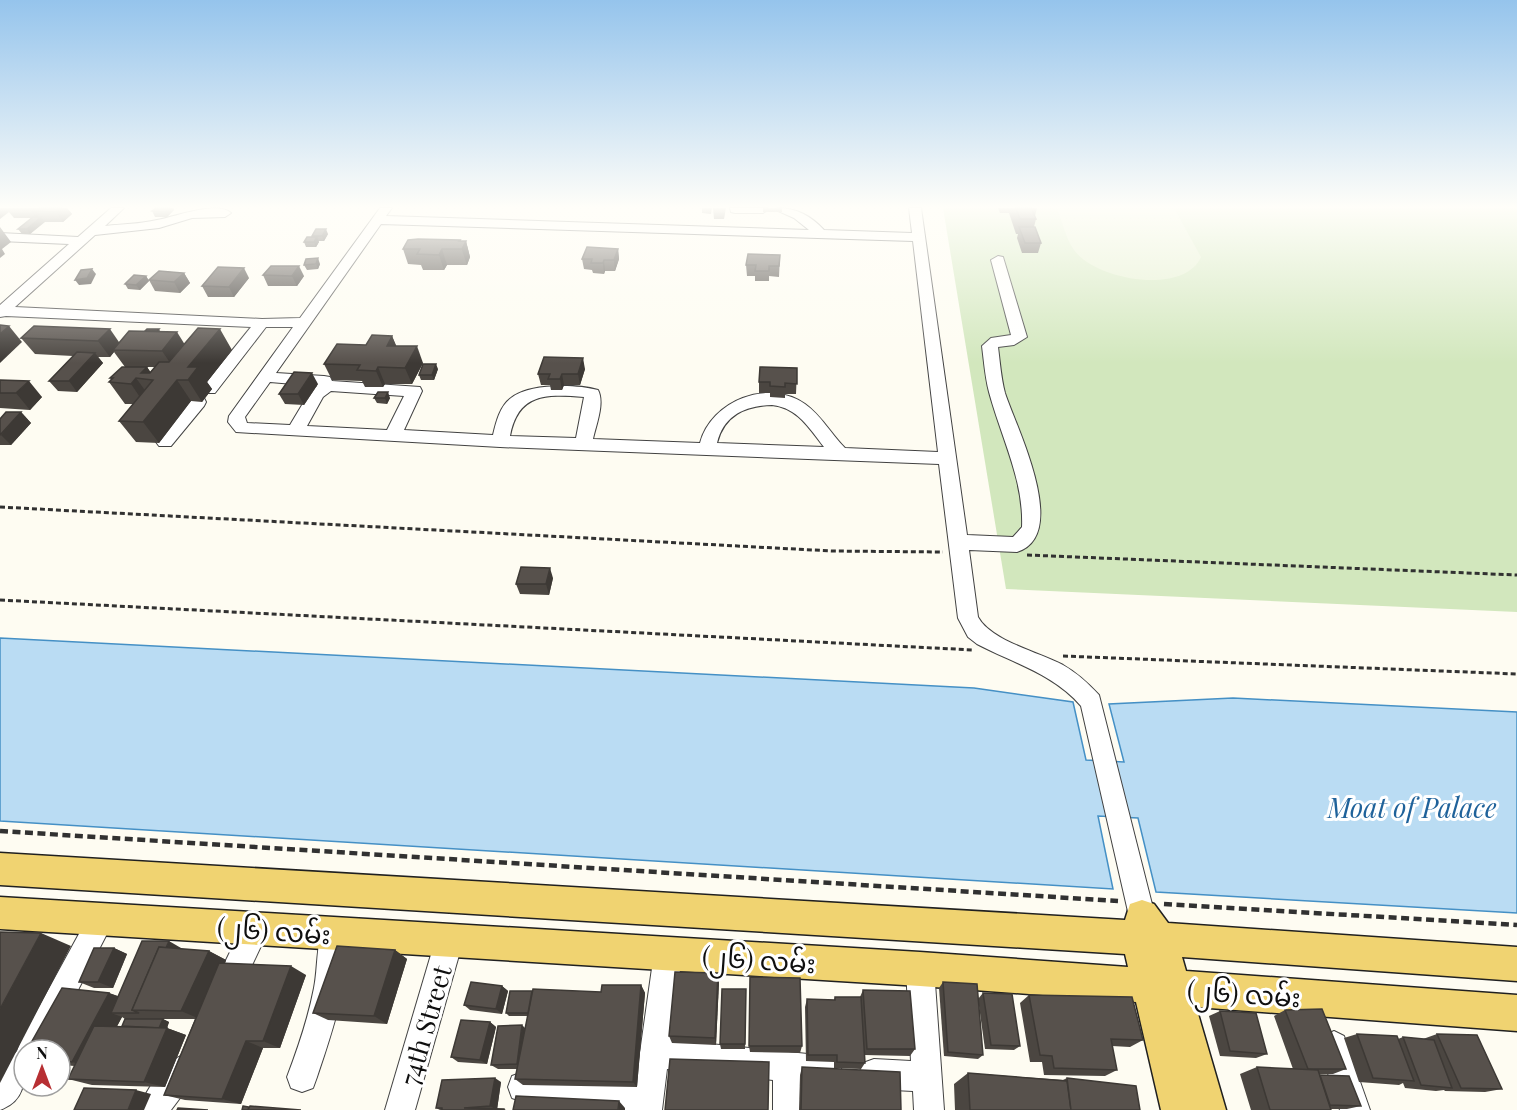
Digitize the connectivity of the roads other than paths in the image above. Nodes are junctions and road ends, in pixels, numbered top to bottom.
1 (63, 260) edge
2 (350, 260) edge
3 (921, 260) edge
4 (998, 260) dead end
5 (10, 312) edge
6 (306, 322) junction
7 (262, 324) junction
8 (267, 377) junction
9 (327, 386) junction
10 (295, 431) junction
11 (393, 436) junction
12 (500, 441) junction
13 (165, 442) dead end
14 (583, 444) junction
15 (707, 448) junction
16 (839, 453) junction
17 (946, 458) junction
18 (959, 547) junction
19 (0, 868) edge
20 (1143, 917) junction
21 (101, 919) junction
22 (4, 920) edge
23 (256, 929) junction
24 (334, 934) junction
25 (449, 941) junction
26 (668, 954) junction
27 (1517, 964) edge
28 (920, 969) junction
29 (1163, 987) junction
30 (1317, 998) junction
31 (216, 1009) edge
32 (1517, 1013) edge
33 (37, 1038) edge
34 (195, 1049) edge
35 (654, 1053) junction
36 (788, 1068) junction
37 (302, 1077) dead end
38 (927, 1077) junction
39 (12, 1079) edge
40 (523, 1088) edge
41 (0, 1095) edge
42 (648, 1104) edge
43 (153, 1110) edge
44 (400, 1110) edge
45 (788, 1110) edge
46 (928, 1110) edge
47 (1180, 1110) edge
48 (1207, 1110) edge
49 (1356, 1110) edge

1 - 5 street
2 - 6 street
3 - 17 street
4 - 18 street
5 - 7 street
6 - 7 street
6 - 8 street
7 - 13 street
8 - 9 street
8 - 10 street
9 - 10 street
9 - 11 street
10 - 11 street
11 - 12 street
12 - 14 street
12 - 14 street
14 - 15 street
15 - 16 street
15 - 16 street
16 - 17 street
17 - 18 street
18 - 20 street
19 - 20 main road, (၂၆) လမ်း
20 - 27 main road, (၂၆) လမ်း
20 - 29 main road
21 - 22 main road, (၂၆) လမ်း
21 - 23 main road, (၂၆) လမ်း
21 - 33 street
23 - 24 main road, (၂၆) လမ်း
23 - 31 street
24 - 25 main road, (၂၆) လမ်း
24 - 37 street
25 - 26 main road, (၂၆) လမ်း
25 - 44 street, 74th Street
26 - 28 main road, (၂၆) လမ်း
26 - 35 street
28 - 29 main road, (၂၆) လမ်း
28 - 38 street
29 - 30 main road, (၂၆) လမ်း
29 - 47 main road
29 - 48 main road
30 - 32 main road, (၂၆) လမ်း
30 - 49 street
34 - 43 street
35 - 36 street
35 - 42 street
36 - 38 street
36 - 45 street
38 - 46 street
39 - 41 street
40 - 42 street

